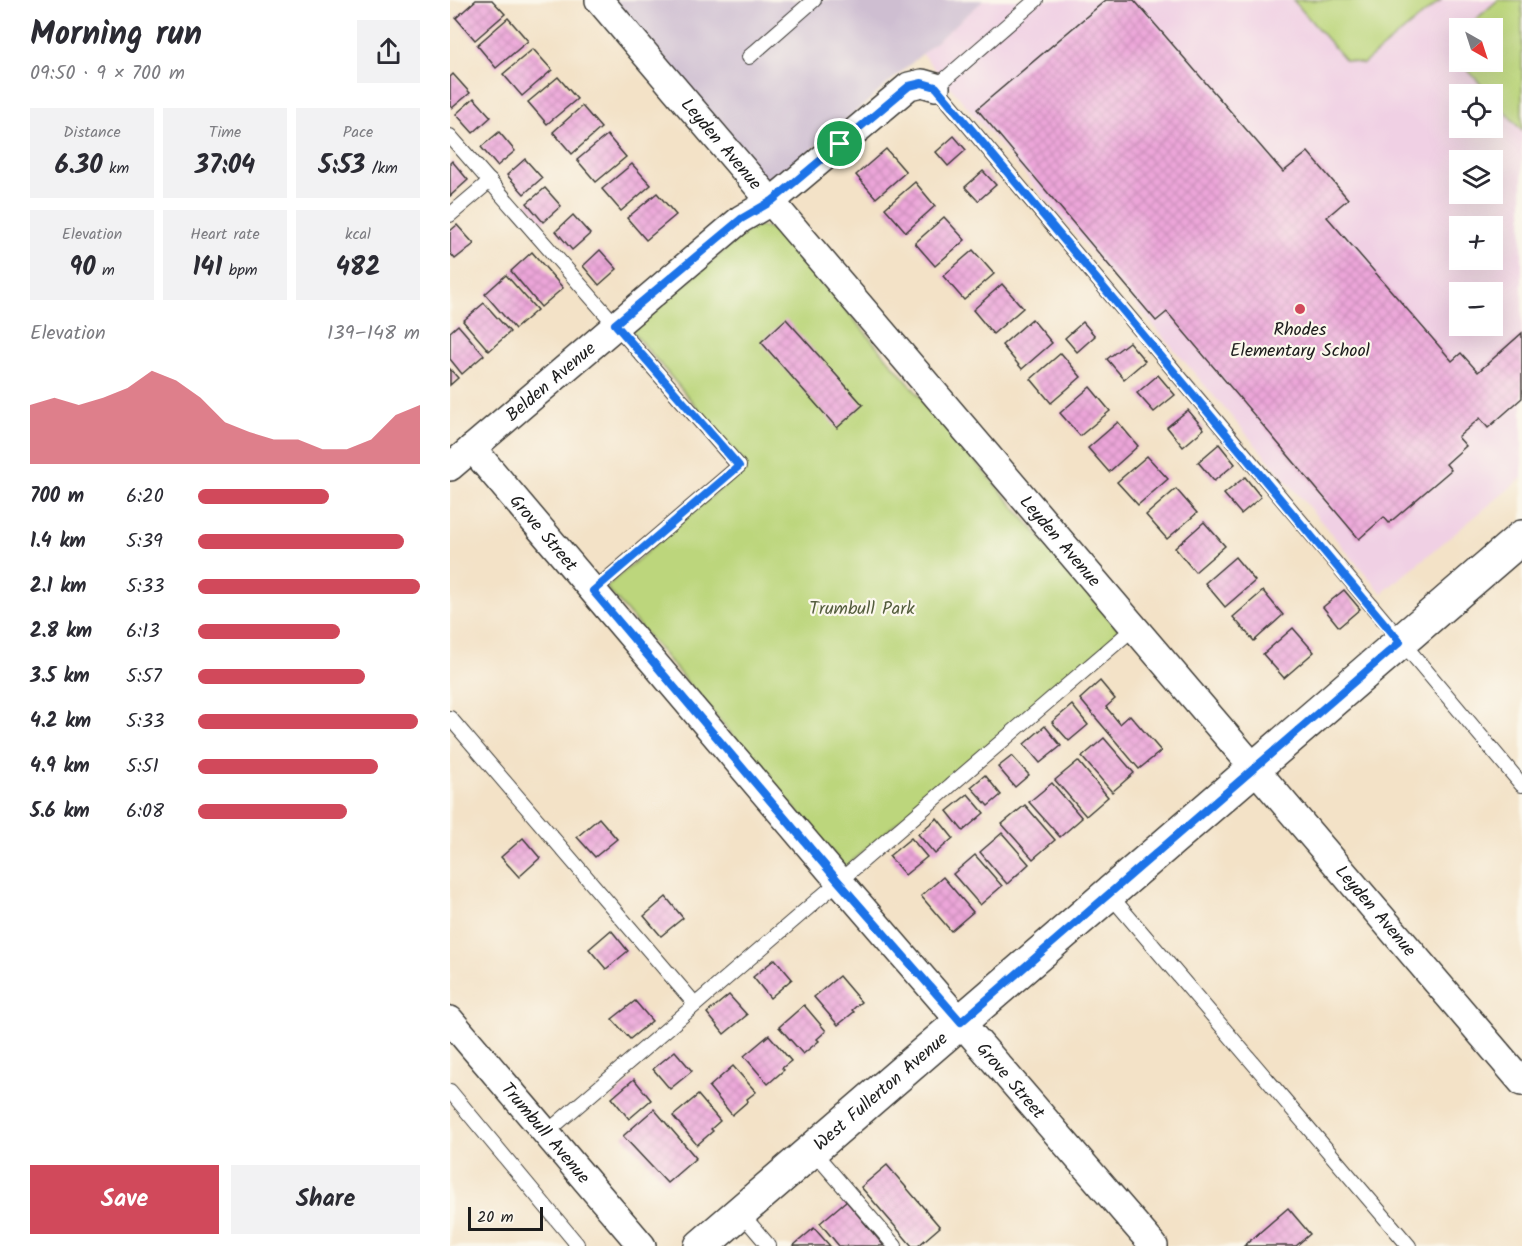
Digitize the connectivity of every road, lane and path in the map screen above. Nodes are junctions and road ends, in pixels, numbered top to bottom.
1 (599, 0) edge
2 (814, 0) edge
3 (1036, 0) edge
4 (749, 57) dead end
5 (936, 87) junction
6 (450, 136) edge
7 (490, 181) junction
8 (772, 201) junction
9 (450, 215) edge
10 (615, 324) junction
11 (472, 448) junction
12 (450, 467) edge
13 (1522, 537) edge
14 (593, 591) junction
15 (1135, 627) junction
16 (1400, 642) junction
17 (450, 718) edge
18 (1255, 768) junction
19 (1522, 786) edge
20 (838, 881) junction
21 (1109, 894) junction
22 (695, 1004) junction
23 (450, 1020) edge
24 (961, 1022) junction
25 (1522, 1082) edge
26 (450, 1091) edge
27 (546, 1133) junction
28 (812, 1150) junction
29 (740, 1212) junction
30 (574, 1246) edge
31 (642, 1246) edge
32 (701, 1246) edge
33 (770, 1246) edge
34 (895, 1246) edge
35 (1154, 1246) edge
36 (1409, 1246) edge

1 - 8 street, Leyden Avenue
2 - 4 lane
3 - 5 lane
5 - 8 street, Belden Avenue
5 - 16 lane
6 - 7 lane
7 - 9 lane
7 - 10 lane
8 - 10 street, Belden Avenue
8 - 15 street, Leyden Avenue
10 - 11 street, Belden Avenue
10 - 14 lane
11 - 12 street, Belden Avenue
11 - 14 street, Grove Street
13 - 16 street, West Fullerton Avenue
14 - 20 street, Grove Street
15 - 18 street, Leyden Avenue
15 - 20 lane
16 - 18 street, West Fullerton Avenue
16 - 19 lane
17 - 22 lane
18 - 21 street, West Fullerton Avenue
18 - 25 street, Leyden Avenue
20 - 22 lane
20 - 24 street, Grove Street
21 - 24 street, West Fullerton Avenue
21 - 36 lane
22 - 27 lane
23 - 27 street, Trumbull Avenue
24 - 28 street, West Fullerton Avenue
24 - 35 street, Grove Street
26 - 30 lane
27 - 31 street, Trumbull Avenue
28 - 29 street, West Fullerton Avenue
28 - 34 lane
29 - 32 street, West Fullerton Avenue
29 - 33 lane

